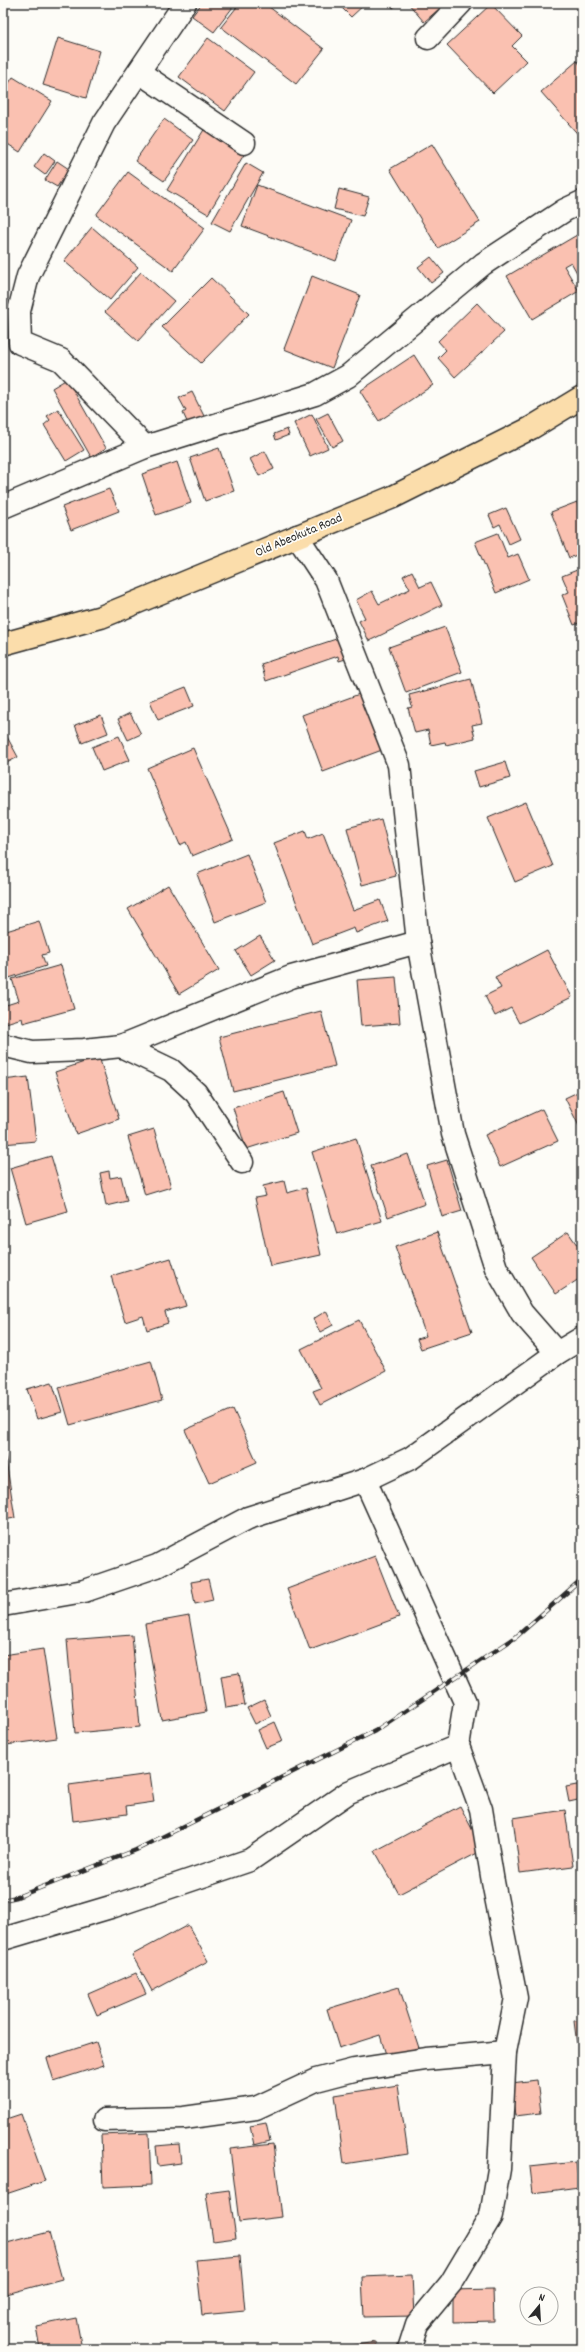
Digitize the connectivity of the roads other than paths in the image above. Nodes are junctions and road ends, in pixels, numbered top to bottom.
1 (185, 3) edge
2 (461, 3) edge
3 (428, 38) dead end
4 (139, 72) junction
5 (244, 143) dead end
6 (582, 202) edge
7 (12, 343) edge
8 (582, 397) edge
9 (145, 447) junction
10 (3, 507) edge
11 (297, 536) junction
12 (3, 644) edge
13 (418, 942) junction
14 (3, 1045) edge
15 (121, 1046) junction
16 (242, 1162) dead end
17 (582, 1338) edge
18 (557, 1353) junction
19 (365, 1480) junction
20 (3, 1605) edge
21 (458, 1746) junction
22 (3, 1939) edge
23 (505, 2052) junction
24 (104, 2120) dead end
25 (409, 2349) edge

1 - 4 street
2 - 3 street
4 - 5 street
4 - 7 street
6 - 9 street
7 - 9 street
8 - 11 highway, Old Abeokuta Road
9 - 10 street
11 - 12 highway, Old Abeokuta Road
11 - 13 street
13 - 15 street
13 - 18 street
14 - 15 street
15 - 16 street
17 - 18 street
18 - 19 street
19 - 20 street
19 - 21 street
21 - 22 street
21 - 23 street
23 - 24 street
23 - 25 street

